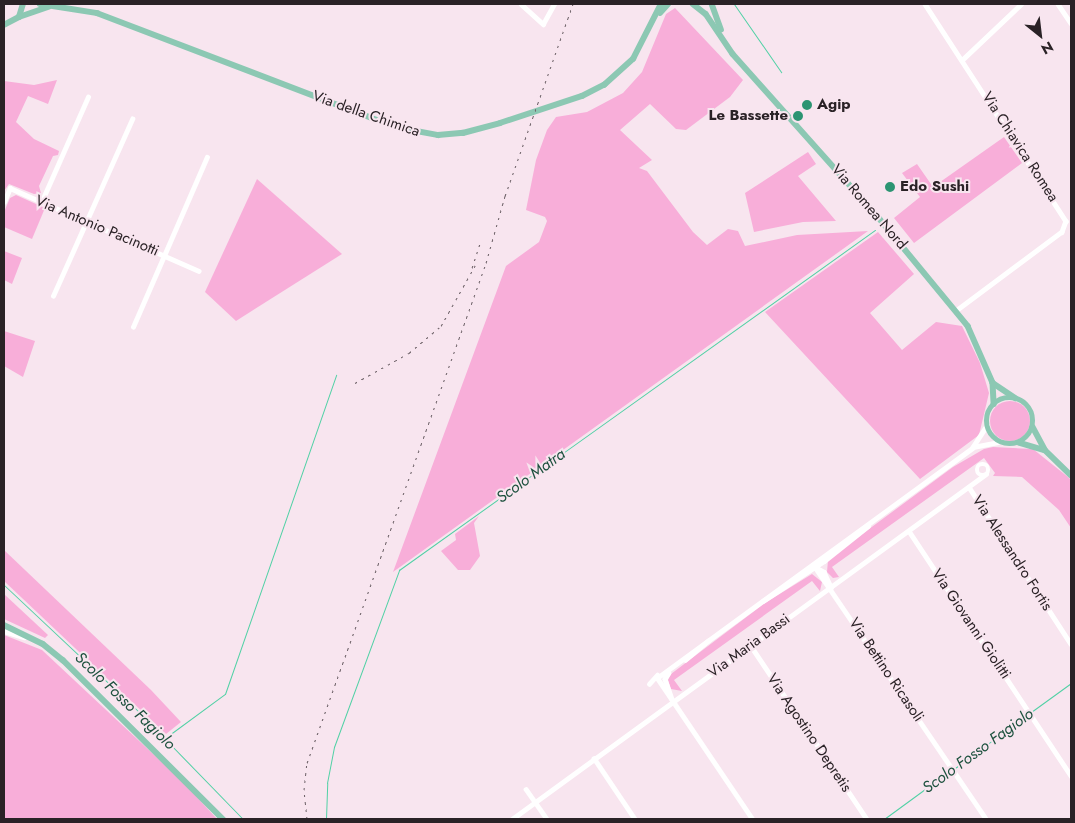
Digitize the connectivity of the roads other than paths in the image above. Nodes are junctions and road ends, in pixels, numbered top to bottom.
1 (23, 4) edge
2 (40, 4) edge
3 (520, 4) edge
4 (554, 4) edge
5 (661, 4) edge
6 (668, 4) edge
7 (693, 4) edge
8 (712, 4) edge
9 (925, 4) edge
10 (1021, 4) edge
11 (1058, 4) edge
12 (54, 6) junction
13 (19, 16) junction
14 (653, 22) junction
15 (1071, 23) edge
16 (4, 26) edge
17 (727, 44) junction
18 (962, 60) junction
19 (88, 97) dead end
20 (132, 119) dead end
21 (207, 157) dead end
22 (4, 202) edge
23 (41, 203) junction
24 (86, 221) junction
25 (163, 255) junction
26 (199, 271) dead end
27 (53, 296) dead end
28 (956, 311) junction
29 (133, 328) dead end
30 (993, 383) junction
31 (1015, 398) junction
32 (994, 404) junction
33 (987, 425) junction
34 (1033, 427) junction
35 (998, 442) junction
36 (1020, 443) junction
37 (972, 448) junction
38 (1045, 450) junction
39 (986, 474) dead end
40 (1071, 475) edge
41 (969, 487) junction
42 (872, 521) junction
43 (909, 530) junction
44 (845, 539) junction
45 (824, 561) junction
46 (815, 567) junction
47 (808, 572) junction
48 (824, 572) junction
49 (819, 576) junction
50 (780, 586) junction
51 (831, 587) junction
52 (754, 606) junction
53 (4, 625) edge
54 (4, 632) edge
55 (713, 636) junction
56 (43, 644) junction
57 (1071, 644) edge
58 (751, 646) junction
59 (688, 652) junction
60 (658, 685) junction
61 (673, 700) junction
62 (594, 758) junction
63 (1071, 776) edge
64 (526, 789) dead end
65 (534, 801) junction
66 (223, 819) edge
67 (512, 819) edge
68 (547, 819) edge
69 (635, 819) edge
70 (752, 819) edge
71 (868, 819) edge
72 (986, 819) edge

1 - 13 main road
2 - 12 main road, Via della Chimica
3 - 4 street
5 - 14 main road, Via della Chimica
6 - 14 main road, Via della Chimica
7 - 17 main road, Via Romea Nord
8 - 17 main road, Via Romea Nord
9 - 18 street, Via Chiavica Romea
10 - 18 street
11 - 15 street
12 - 13 main road, Via della Chimica
12 - 14 main road, Via della Chimica
13 - 16 main road, Via della Chimica
17 - 28 main road, Via Romea Nord
18 - 28 street, Via Chiavica Romea
19 - 23 street
20 - 24 street
21 - 25 street
22 - 23 street, Via Antonio Pacinotti
23 - 24 street, Via Antonio Pacinotti
24 - 25 street, Via Antonio Pacinotti
24 - 27 street
25 - 26 street, Via Antonio Pacinotti
25 - 29 street
28 - 30 main road, Via Romea Nord
30 - 31 main road
30 - 32 main road, Via Romea Nord
31 - 32 main road
31 - 34 main road
32 - 33 main road
33 - 35 main road
33 - 37 street
34 - 36 main road
34 - 38 main road
35 - 36 main road
35 - 37 street
36 - 38 main road
37 - 42 street
38 - 40 main road
39 - 41 street, Via Maria Bassi
41 - 43 street, Via Maria Bassi
41 - 57 street, Via Alessandro Fortis
42 - 44 street
42 - 45 street
43 - 51 street, Via Maria Bassi
43 - 63 street, Via Giovanni Giolitti
44 - 46 street
44 - 50 street
45 - 46 street
45 - 48 street
46 - 47 street
46 - 48 street
46 - 49 street, Via Bettino Ricasoli
46 - 50 street
47 - 49 street
47 - 52 street
48 - 51 street
49 - 51 street, Via Bettino Ricasoli
50 - 52 street
51 - 58 street, Via Maria Bassi
51 - 72 street, Via Bettino Ricasoli
52 - 55 street
53 - 56 main road
54 - 56 street
55 - 59 street
55 - 61 street
56 - 66 main road
58 - 61 street, Via Maria Bassi
58 - 71 street, Via Agostino Depretis
59 - 60 street
59 - 60 street
60 - 61 street
61 - 62 street, Via Maria Bassi
61 - 70 street
62 - 65 street, Via Maria Bassi
62 - 69 street
64 - 65 street
65 - 67 street, Via Maria Bassi
65 - 68 street

